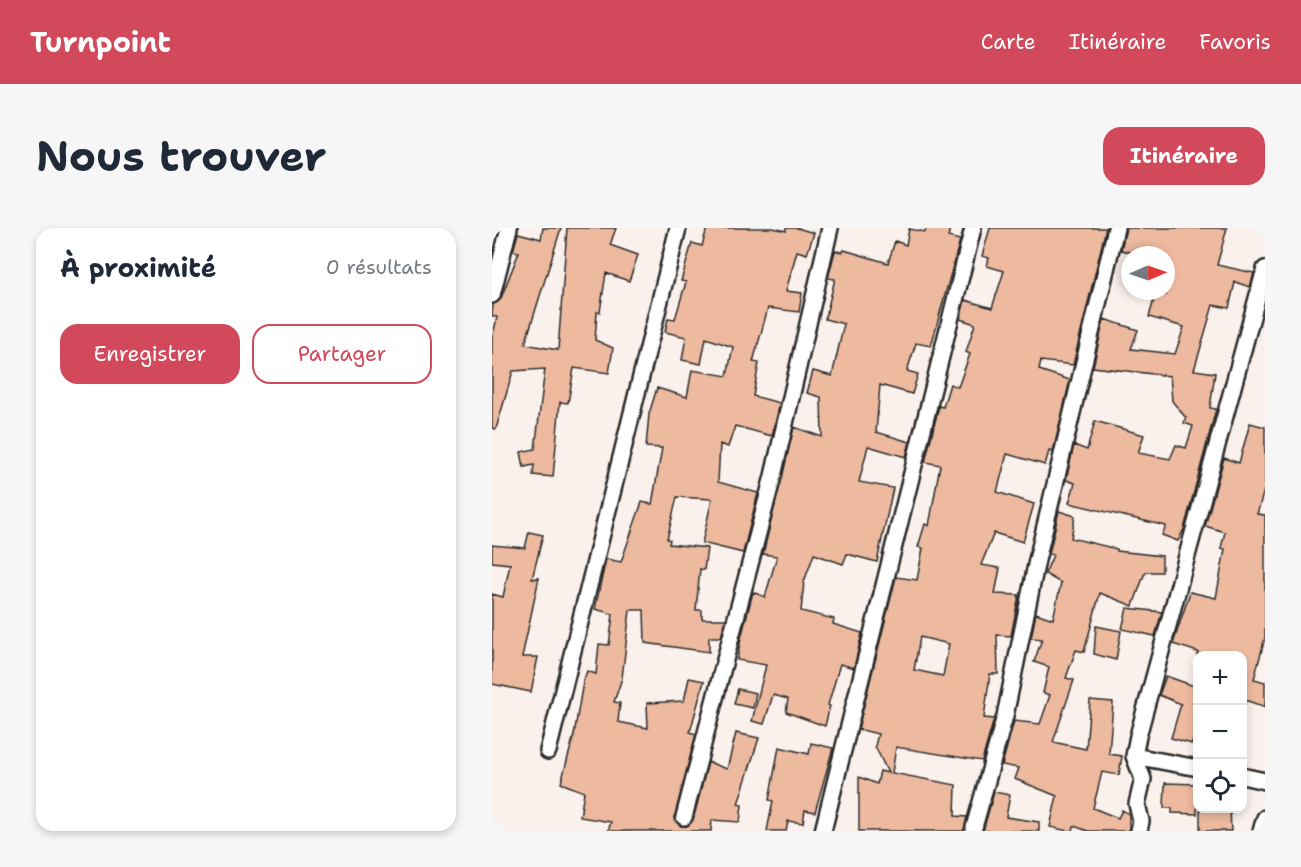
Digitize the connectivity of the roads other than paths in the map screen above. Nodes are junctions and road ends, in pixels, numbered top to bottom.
1 (509, 228) edge
2 (678, 228) edge
3 (830, 228) edge
4 (973, 228) edge
5 (1116, 228) edge
6 (1265, 269) edge
7 (492, 295) edge
8 (548, 751) dead end
9 (1134, 756) junction
10 (1193, 767) edge
11 (1247, 778) edge
12 (1265, 781) edge
13 (684, 817) dead end
14 (1265, 818) edge
15 (823, 831) edge
16 (973, 831) edge
17 (1139, 831) edge
18 (1261, 831) edge

1 - 7 street
2 - 8 street
3 - 13 street
4 - 15 street
5 - 16 street
6 - 9 street
9 - 10 street
9 - 17 street
11 - 12 street
14 - 18 street

